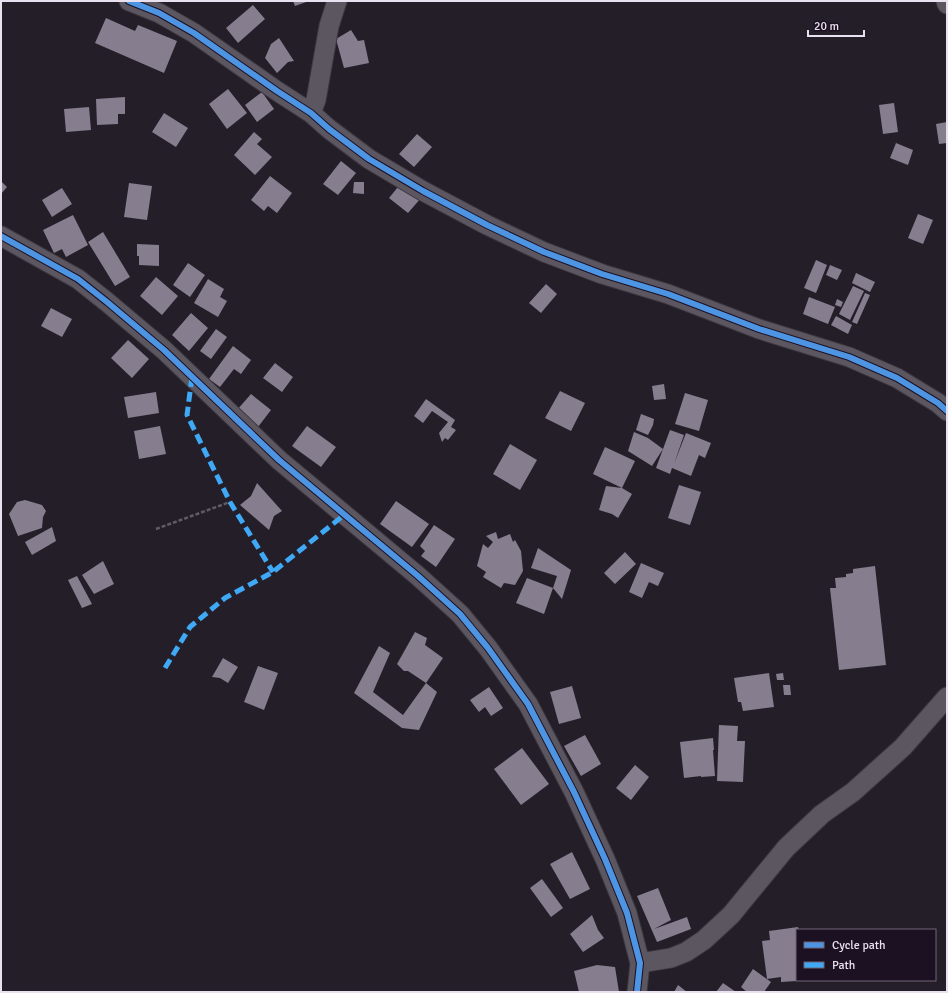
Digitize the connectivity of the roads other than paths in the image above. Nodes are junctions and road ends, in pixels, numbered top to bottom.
1 (128, 1) edge
2 (338, 1) edge
3 (946, 1) edge
4 (947, 4) edge
5 (311, 113) junction
6 (1, 236) edge
7 (947, 411) edge
8 (947, 697) edge
9 (640, 963) junction
10 (637, 992) edge

1 - 5 street
2 - 5 street
3 - 4 street
5 - 7 street
6 - 9 street
8 - 9 street
9 - 10 street

